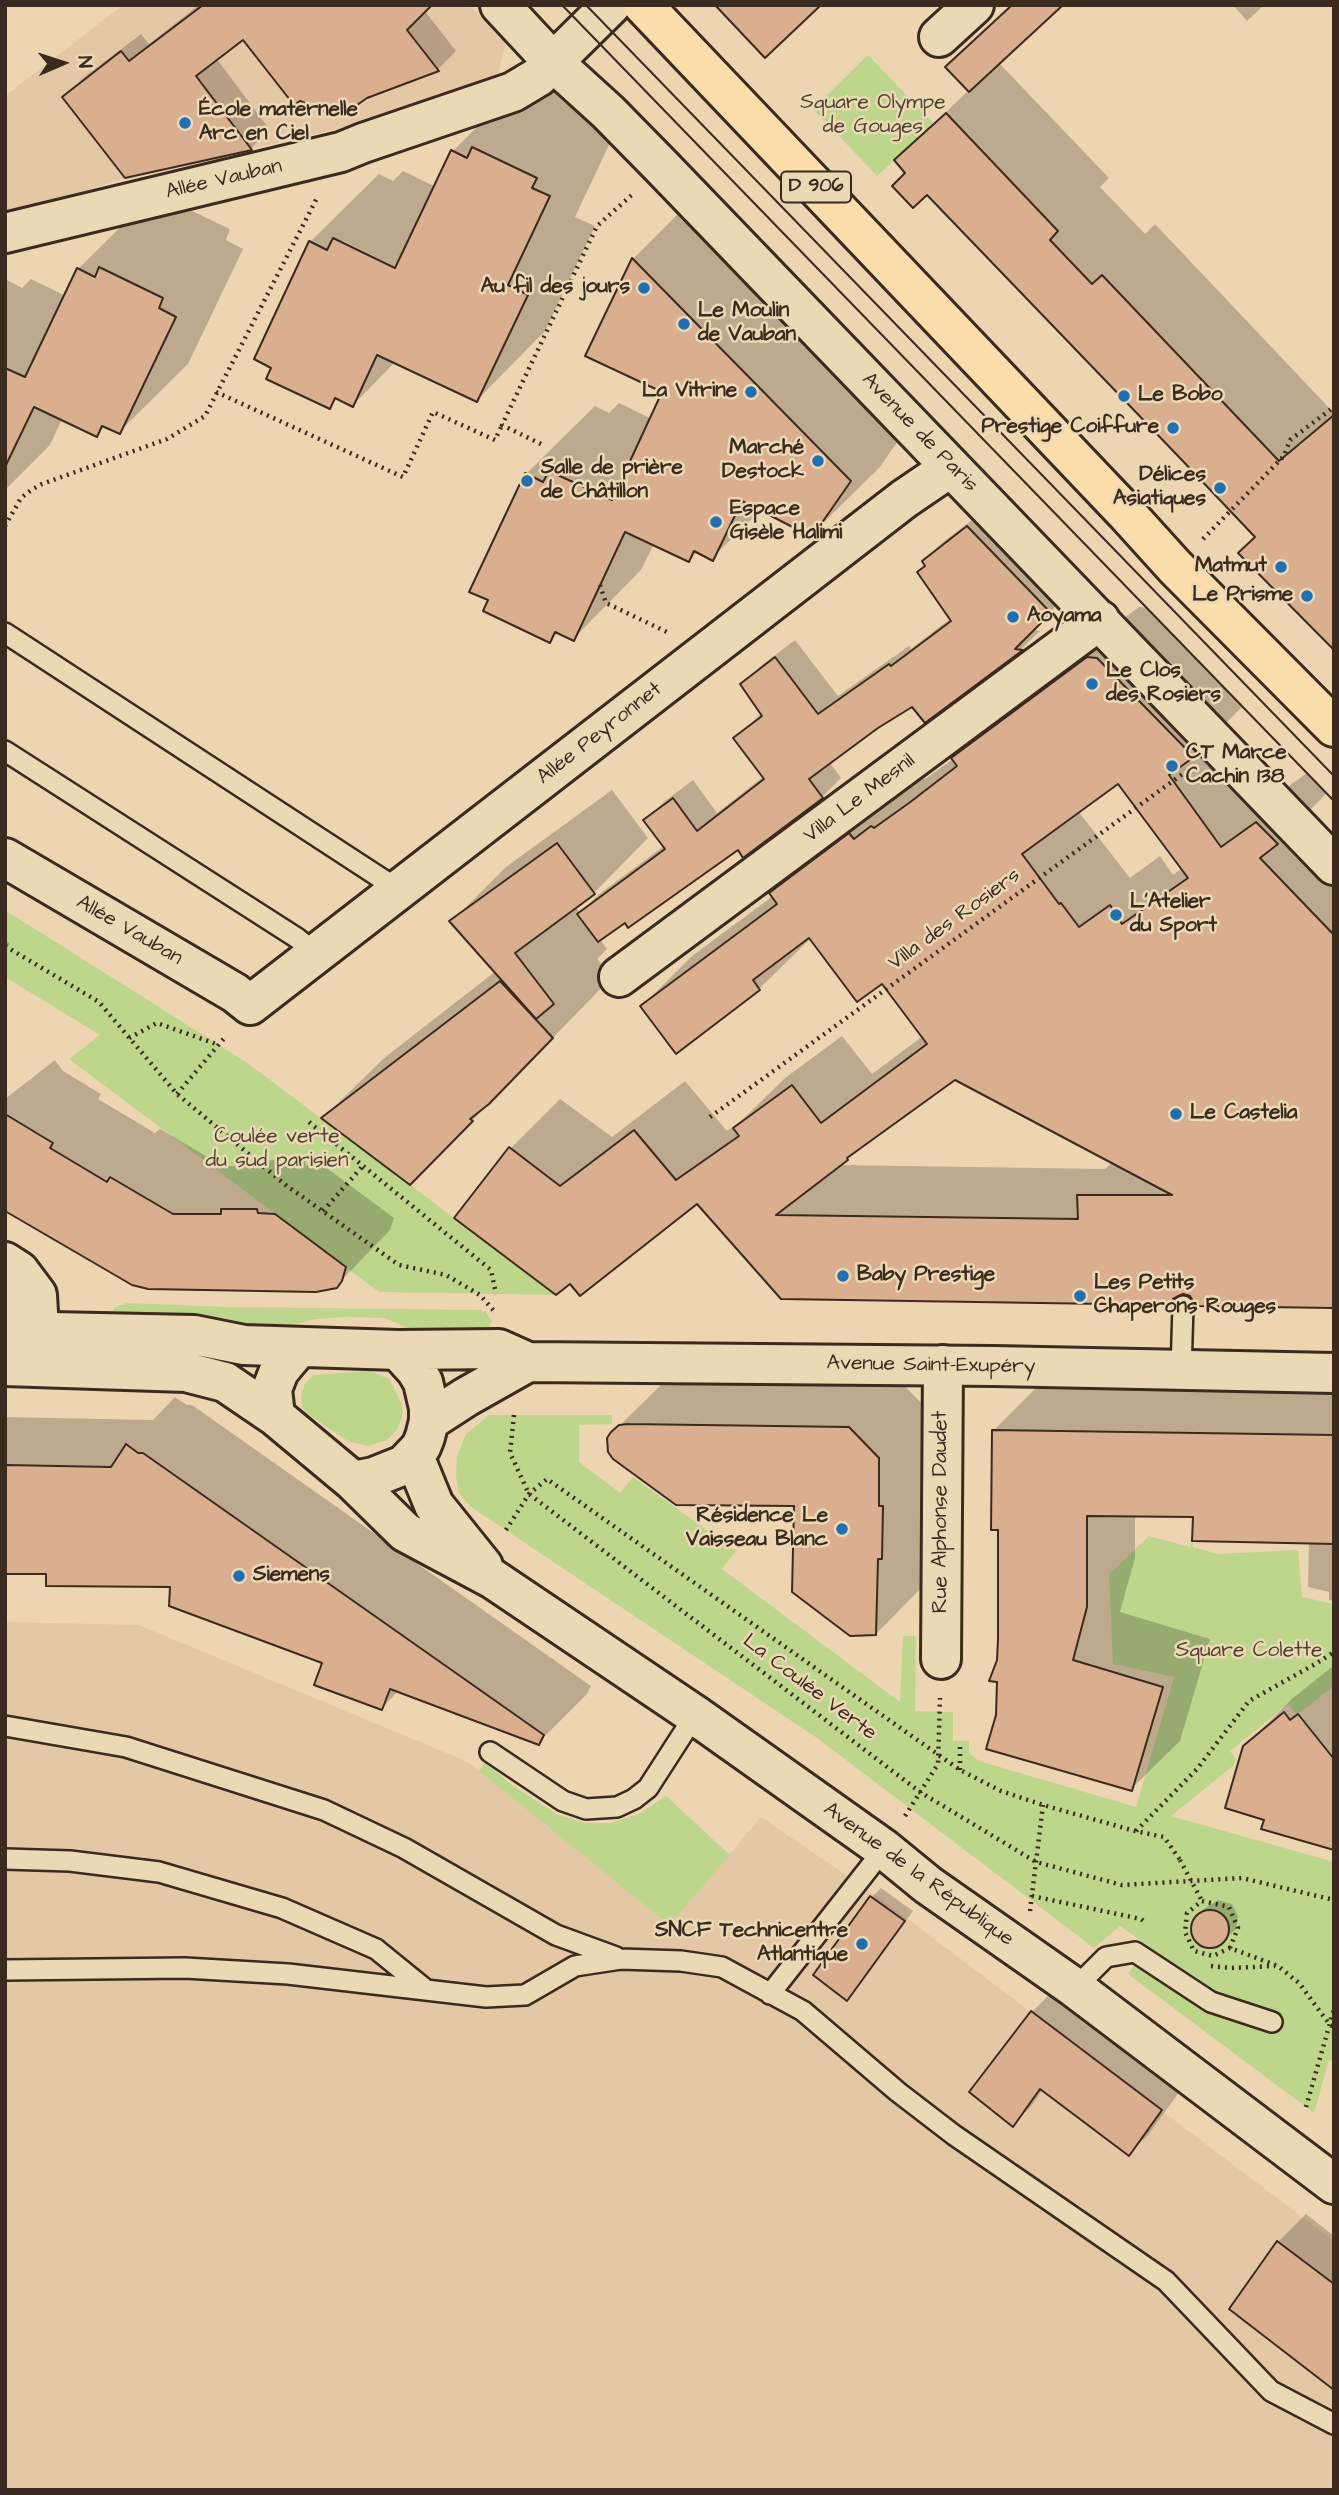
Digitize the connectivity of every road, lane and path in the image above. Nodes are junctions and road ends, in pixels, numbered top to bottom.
1 (500, 5) edge
2 (611, 5) edge
3 (643, 5) edge
4 (974, 5) edge
5 (939, 37) dead end
6 (554, 62) junction
7 (341, 152) junction
8 (662, 167) junction
9 (5, 233) edge
10 (216, 392) junction
11 (1334, 407) edge
12 (502, 425) junction
13 (541, 444) dead end
14 (951, 467) junction
15 (5, 526) edge
16 (1175, 567) junction
17 (600, 585) dead end
18 (1100, 620) junction
19 (5, 633) edge
20 (708, 651) junction
21 (1334, 727) edge
22 (1219, 747) junction
23 (5, 751) edge
24 (5, 858) edge
25 (1334, 865) edge
26 (399, 890) junction
27 (5, 946) edge
28 (315, 953) junction
29 (620, 977) dead end
30 (250, 1005) joint
31 (129, 1038) junction
32 (177, 1094) junction
33 (710, 1118) dead end
34 (309, 1122) dead end
35 (362, 1167) junction
36 (323, 1212) junction
37 (5, 1262) edge
38 (5, 1285) edge
39 (496, 1294) dead end
40 (1183, 1306) dead end
41 (496, 1312) dead end
42 (19, 1345) edge
43 (299, 1347) junction
44 (398, 1350) junction
45 (528, 1362) junction
46 (943, 1365) junction
47 (1181, 1371) junction
48 (1334, 1373) edge
49 (513, 1404) dead end
50 (275, 1416) junction
51 (429, 1421) junction
52 (414, 1456) junction
53 (353, 1481) junction
54 (530, 1494) junction
55 (506, 1530) dead end
56 (494, 1579) junction
57 (1334, 1652) edge
58 (941, 1659) joint
59 (695, 1715) junction
60 (5, 1726) edge
61 (960, 1742) dead end
62 (490, 1752) dead end
63 (938, 1754) junction
64 (960, 1770) junction
65 (920, 1792) junction
66 (1043, 1805) junction
67 (1135, 1831) junction
68 (884, 1849) junction
69 (5, 1859) edge
70 (1035, 1862) junction
71 (1032, 1896) dead end
72 (1334, 1900) edge
73 (1202, 1901) junction
74 (1230, 1948) junction
75 (621, 1959) junction
76 (5, 1970) edge
77 (1075, 1988) junction
78 (425, 1989) junction
79 (771, 1994) junction
80 (1334, 2010) edge
81 (1272, 2022) dead end
82 (1332, 2026) edge
83 (1306, 2106) dead end
84 (1334, 2184) edge
85 (1334, 2424) edge

1 - 6 street, Avenue de Paris
2 - 6 street, Allée Vauban
3 - 16 main road, D 906
4 - 5 street
6 - 7 street, Allée Vauban
6 - 8 street, Avenue de Paris
7 - 9 street, Allée Vauban
7 - 10 path
8 - 12 path
8 - 14 street, Avenue de Paris
10 - 12 path
10 - 15 path
11 - 16 path
12 - 13 path
14 - 18 street, Avenue de Paris
14 - 20 street, Allée Peyronnet
16 - 21 main road, D 906
17 - 20 path
18 - 22 street, Avenue de Paris
18 - 29 street, Villa Le Mesnil
19 - 26 lane
20 - 26 street, Allée Peyronnet
22 - 25 street, Avenue de Paris
22 - 33 path, Villa des Rosiers
23 - 28 lane
24 - 30 street, Allée Vauban
26 - 28 street, Allée Peyronnet
27 - 31 path
28 - 30 street, Allée Peyronnet
31 - 32 path
31 - 32 path
32 - 36 path
34 - 35 path
35 - 36 path
35 - 39 path
36 - 41 path
37 - 42 street
38 - 42 street
40 - 47 lane
42 - 43 street
42 - 50 street
43 - 44 street
43 - 50 street
44 - 45 street, Avenue Saint-Exupéry
44 - 51 street
45 - 46 street, Avenue Saint-Exupéry
45 - 51 street
46 - 47 street, Avenue Saint-Exupéry
46 - 58 street, Rue Alphonse Daudet
47 - 48 street, Avenue Saint-Exupéry
49 - 54 path, La Coulée Verte
50 - 53 street
51 - 52 street
52 - 53 street
52 - 56 street, Avenue de la République
53 - 56 street, Avenue de la République
54 - 55 path
54 - 63 path, La Coulée Verte
54 - 65 path, La Coulée Verte
56 - 59 street, Avenue de la République
57 - 67 path
58 - 63 path
59 - 62 lane
59 - 68 street, Avenue de la République
60 - 75 lane
61 - 64 path
63 - 64 path, La Coulée Verte
63 - 65 path
64 - 66 path, La Coulée Verte
65 - 68 path
65 - 70 path, La Coulée Verte
66 - 67 path, La Coulée Verte
66 - 70 path
67 - 73 path, La Coulée Verte, bridge
68 - 77 street, Avenue de la République
68 - 79 lane
69 - 78 lane
70 - 71 path
70 - 72 path, La Coulée Verte
73 - 74 path
73 - 74 path
74 - 82 path
75 - 78 lane
75 - 79 lane
76 - 78 lane
77 - 81 lane
77 - 84 street, Avenue de la République
79 - 85 lane
80 - 82 path
82 - 83 path

